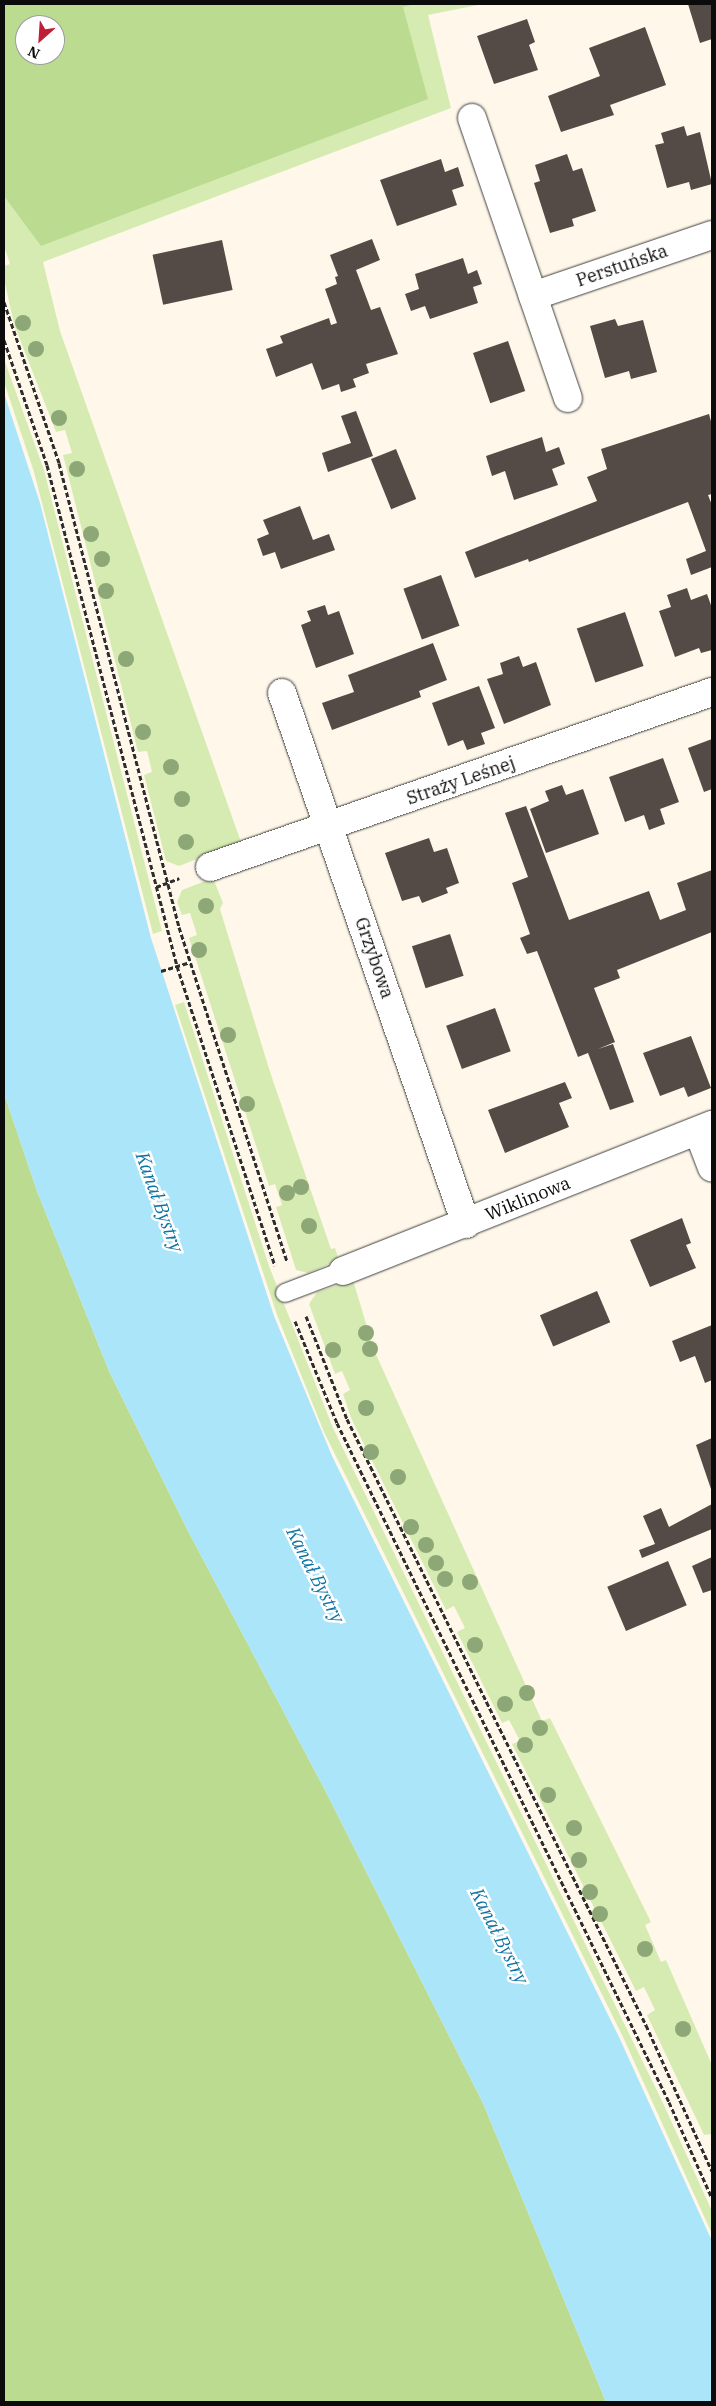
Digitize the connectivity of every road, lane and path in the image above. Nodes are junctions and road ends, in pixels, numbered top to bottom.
1 (472, 118) dead end
2 (712, 235) edge
3 (533, 296) junction
4 (568, 398) dead end
5 (712, 692) edge
6 (282, 693) dead end
7 (329, 827) junction
8 (210, 867) dead end
9 (190, 962) dead end
10 (161, 970) dead end
11 (705, 1128) edge
12 (712, 1167) edge
13 (466, 1224) junction
14 (343, 1271) joint
15 (285, 1294) dead end

1 - 3 street
2 - 3 street, Perstuńska
3 - 4 street
5 - 7 street, Straży Leśnej
6 - 7 street, Grzybowa
7 - 8 street, Straży Leśnej
7 - 13 street, Grzybowa
9 - 10 path
11 - 12 street
11 - 13 street, Wiklinowa
13 - 14 street, Wiklinowa
14 - 15 lane

